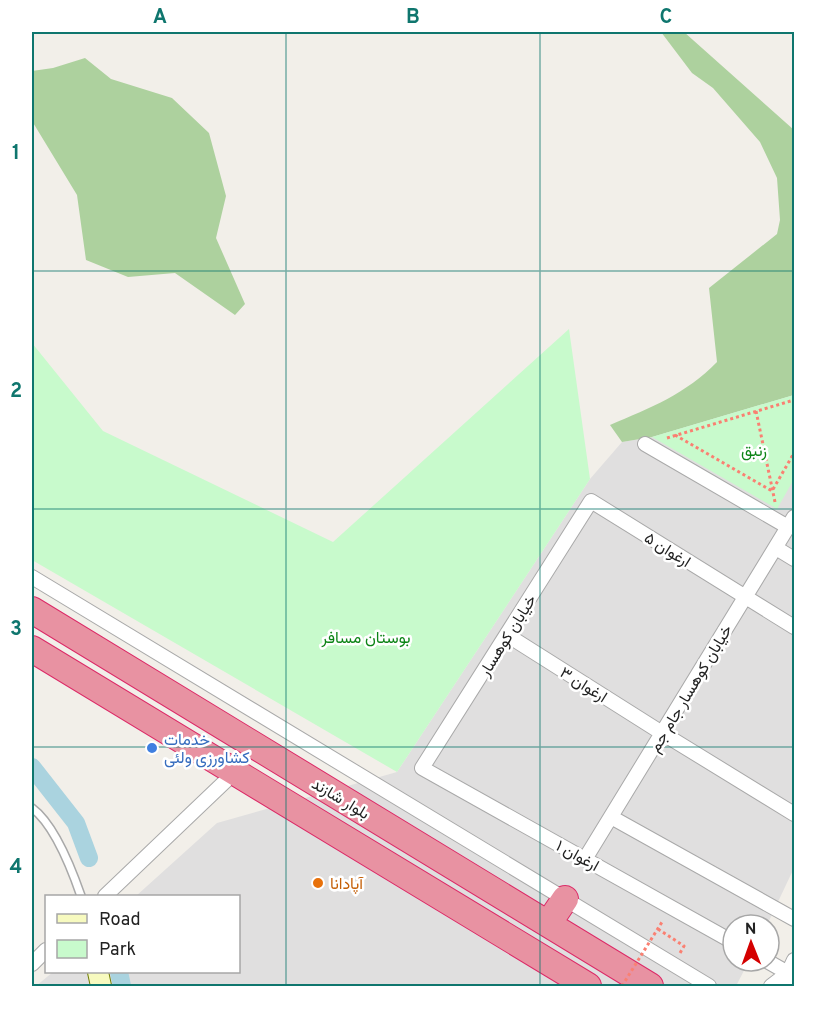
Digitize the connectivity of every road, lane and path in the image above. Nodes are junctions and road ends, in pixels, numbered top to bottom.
1 (795, 400) edge
2 (756, 411) junction
3 (675, 435) junction
4 (645, 444) joint
5 (795, 453) edge
6 (772, 491) junction
7 (591, 501) joint
8 (787, 522) edge
9 (776, 548) junction
10 (795, 559) edge
11 (32, 577) edge
12 (746, 597) junction
13 (32, 610) edge
14 (795, 627) edge
15 (507, 635) junction
16 (32, 649) edge
17 (662, 733) junction
18 (422, 768) joint
19 (235, 772) junction
20 (32, 808) edge
21 (795, 814) edge
22 (611, 817) junction
23 (585, 859) junction
24 (80, 895) edge
25 (107, 895) edge
26 (565, 899) junction
27 (795, 919) edge
28 (662, 922) dead end
29 (548, 924) junction
30 (658, 929) junction
31 (721, 935) edge
32 (684, 945) dead end
33 (45, 951) edge
34 (32, 964) edge
35 (790, 973) edge
36 (588, 987) edge
37 (622, 987) edge
38 (650, 987) edge
39 (709, 987) edge
40 (771, 987) edge

1 - 2 path
2 - 3 path
2 - 6 path
3 - 4 path
3 - 6 path
4 - 8 street
5 - 6 path
6 - 8 path
7 - 12 street, ارغوان ۵
7 - 15 street, خیابان کوهسار
8 - 9 street, خیابان کوهسار جام جم
9 - 10 street
9 - 12 street, خیابان کوهسار جام جم
11 - 26 street
12 - 14 street, ارغوان ۵
12 - 17 street, خیابان کوهسار جام جم
13 - 29 highway, بلوار شازند
15 - 17 street, ارغوان ۳
15 - 18 street, خیابان کوهسار
16 - 19 highway, بلوار شازند
17 - 21 street, ارغوان ۳
17 - 22 street, خیابان کوهسار جام جم
18 - 23 street, ارغوان ۱
19 - 25 street
19 - 36 highway, بلوار شازند
20 - 24 lane
22 - 23 street, خیابان کوهسار جام جم
22 - 27 street
23 - 31 street, ارغوان ۱
26 - 29 highway
26 - 39 street
28 - 30 path, bridge
29 - 38 highway, بلوار شازند
30 - 32 path
30 - 37 path, bridge
33 - 34 street
35 - 40 street

